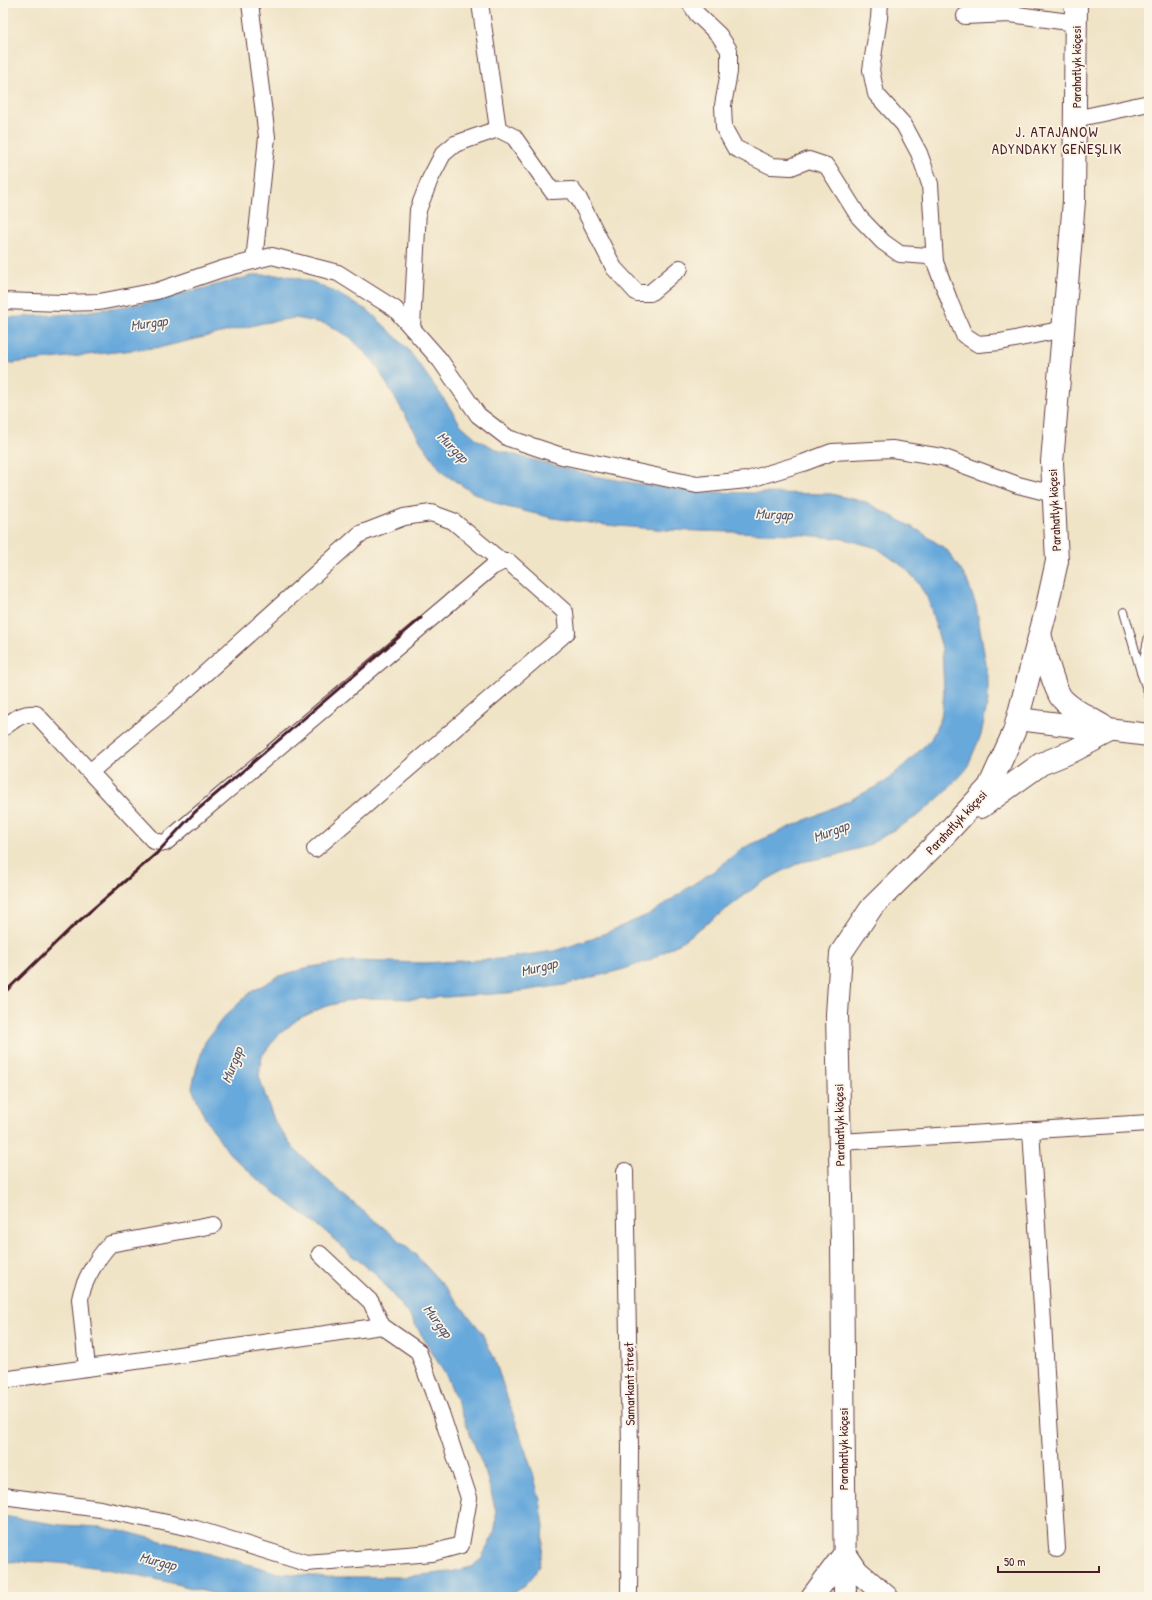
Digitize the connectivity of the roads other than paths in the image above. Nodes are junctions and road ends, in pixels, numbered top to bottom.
1 (250, 3) edge
2 (480, 3) edge
3 (690, 3) edge
4 (880, 3) edge
5 (1076, 13) edge
6 (965, 16) dead end
7 (1149, 103) edge
8 (1075, 119) junction
9 (498, 129) junction
10 (254, 261) junction
11 (935, 262) junction
12 (680, 268) dead end
13 (3, 301) edge
14 (412, 328) junction
15 (1064, 328) junction
16 (1053, 494) junction
17 (502, 562) junction
18 (1124, 612) dead end
19 (1040, 634) junction
20 (1149, 636) edge
21 (1141, 672) junction
22 (1149, 695) edge
23 (1018, 720) junction
24 (3, 728) edge
25 (1111, 731) junction
26 (1149, 735) edge
27 (91, 771) junction
28 (947, 832) junction
29 (316, 849) dead end
30 (1149, 1123) edge
31 (1031, 1130) junction
32 (840, 1142) junction
33 (625, 1171) dead end
34 (214, 1225) dead end
35 (320, 1254) dead end
36 (382, 1326) junction
37 (87, 1368) junction
38 (3, 1380) edge
39 (3, 1496) edge
40 (1057, 1549) dead end
41 (845, 1553) junction
42 (629, 1597) edge
43 (812, 1597) edge
44 (845, 1597) edge
45 (886, 1597) edge

1 - 10 street
2 - 9 street
3 - 11 street
4 - 11 street
5 - 6 street
5 - 8 main road, Parahatlyk köçesi
7 - 8 street
8 - 15 main road, Parahatlyk köçesi
9 - 12 street
9 - 14 street
10 - 13 street
10 - 14 street
11 - 15 street
14 - 16 street
15 - 16 main road, Parahatlyk köçesi
16 - 19 main road, Parahatlyk köçesi
17 - 27 street
17 - 27 street
17 - 29 street
18 - 21 lane
19 - 23 main road, Parahatlyk köçesi
19 - 25 main road
20 - 21 lane
21 - 22 lane
23 - 25 main road
23 - 28 main road, Parahatlyk köçesi
24 - 27 street
25 - 26 main road
25 - 28 main road
28 - 32 main road, Parahatlyk köçesi
30 - 31 street
31 - 32 street
31 - 40 street
32 - 41 main road, Parahatlyk köçesi
33 - 42 street, Samarkant street
34 - 37 street
35 - 36 street
36 - 37 street
36 - 39 street
37 - 38 street
41 - 43 main road
41 - 44 main road, Parahatlyk köçesi
41 - 45 main road

